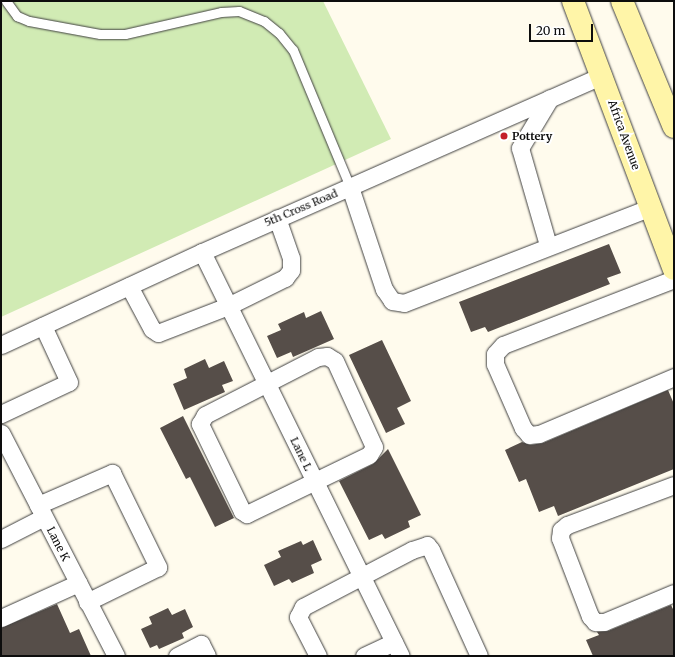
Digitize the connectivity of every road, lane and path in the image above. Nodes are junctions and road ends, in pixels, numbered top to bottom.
1 (6, 1) edge
2 (573, 1) edge
3 (622, 1) edge
4 (603, 75) junction
5 (550, 98) junction
6 (674, 127) edge
7 (350, 187) junction
8 (651, 207) junction
9 (277, 218) junction
10 (548, 245) junction
11 (202, 252) junction
12 (674, 269) edge
13 (674, 279) edge
14 (129, 286) junction
15 (228, 306) junction
16 (43, 326) junction
17 (1, 345) edge
18 (674, 377) edge
19 (266, 383) junction
20 (1, 414) edge
21 (1, 432) edge
22 (315, 482) junction
23 (674, 485) edge
24 (41, 511) junction
25 (1, 539) edge
26 (361, 577) junction
27 (78, 582) junction
28 (674, 593) edge
29 (88, 602) junction
30 (1, 618) edge
31 (397, 649) edge
32 (116, 656) edge
33 (177, 656) edge
34 (207, 656) edge
35 (318, 656) edge
36 (364, 656) edge
37 (479, 656) edge

1 - 7 lane
2 - 4 main road, Africa Avenue
3 - 6 main road
4 - 5 street, 5th Cross Road
4 - 8 main road, Africa Avenue
5 - 7 street, 5th Cross Road
5 - 10 street
7 - 9 street, 5th Cross Road
7 - 10 street
8 - 10 street
8 - 12 main road, Africa Avenue
9 - 11 street, 5th Cross Road
9 - 15 street
11 - 14 street, 5th Cross Road
11 - 15 street, Lane L
13 - 18 street
14 - 15 street
14 - 16 street, 5th Cross Road
15 - 19 street, Lane L
16 - 17 street, 5th Cross Road
16 - 20 street
19 - 22 street, Lane L
19 - 22 street
19 - 22 street
21 - 24 street, Lane K
22 - 26 street, Lane L
23 - 28 street
24 - 25 street
24 - 27 street, Lane K
24 - 29 street
26 - 31 street, Lane L
26 - 35 street
26 - 37 street
27 - 29 street, Lane K
27 - 30 street
29 - 32 street, Lane K
31 - 36 street
33 - 34 street

